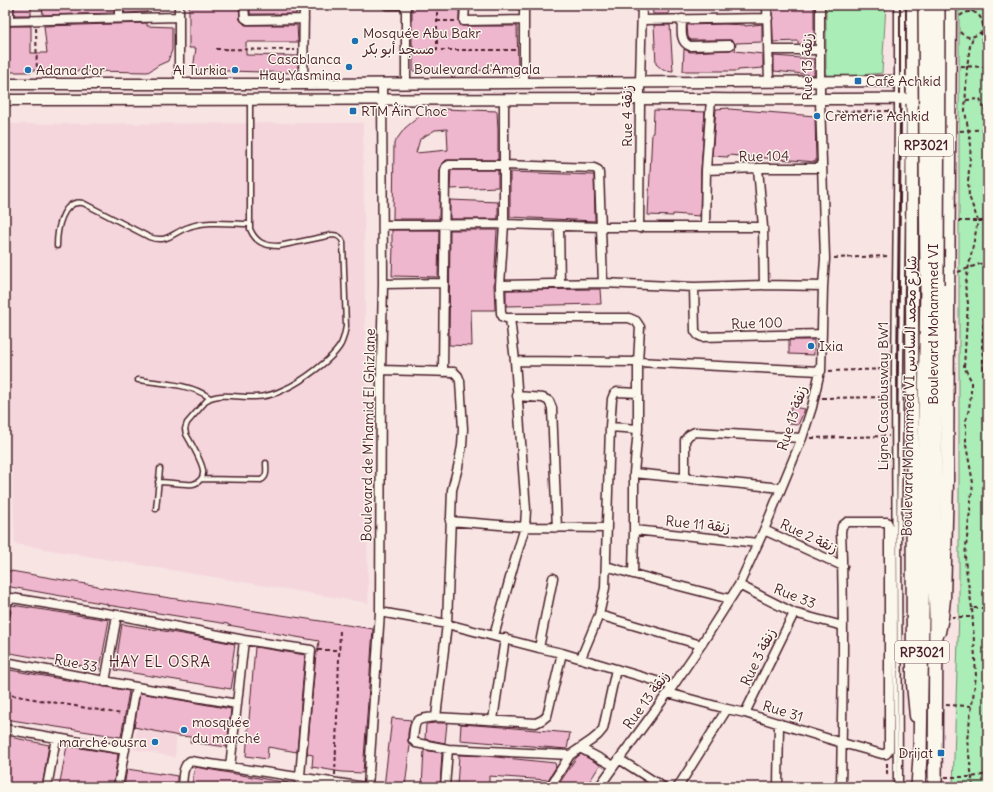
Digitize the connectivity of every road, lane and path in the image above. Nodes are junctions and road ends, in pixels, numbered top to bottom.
1 (9, 5) edge
2 (118, 5) edge
3 (179, 5) edge
4 (244, 5) edge
5 (304, 5) edge
6 (388, 5) edge
7 (406, 5) edge
8 (437, 5) edge
9 (465, 5) edge
10 (524, 5) edge
11 (642, 5) edge
12 (767, 5) edge
13 (820, 5) edge
14 (897, 5) edge
15 (903, 5) edge
16 (913, 5) edge
17 (925, 5) edge
18 (938, 5) edge
19 (950, 5) edge
20 (973, 5) edge
21 (972, 12) junction
22 (179, 17) junction
23 (118, 18) junction
24 (768, 18) junction
25 (304, 19) junction
26 (682, 19) junction
27 (958, 19) dead end
28 (988, 19) edge
29 (36, 20) junction
30 (464, 20) junction
31 (524, 20) junction
32 (642, 20) junction
33 (7, 21) edge
34 (437, 21) junction
35 (983, 26) junction
36 (958, 30) dead end
37 (981, 32) junction
38 (973, 37) junction
39 (730, 45) dead end
40 (216, 49) dead end
41 (304, 50) junction
42 (406, 50) junction
43 (437, 50) junction
44 (524, 50) junction
45 (768, 50) junction
46 (820, 50) junction
47 (988, 50) edge
48 (949, 66) junction
49 (967, 67) junction
50 (988, 67) edge
51 (37, 70) dead end
52 (904, 81) junction
53 (640, 82) junction
54 (769, 82) junction
55 (820, 82) junction
56 (949, 82) junction
57 (382, 83) junction
58 (406, 83) junction
59 (524, 83) junction
60 (5, 84) edge
61 (179, 84) junction
62 (250, 84) junction
63 (303, 84) junction
64 (250, 99) junction
65 (382, 99) junction
66 (504, 99) junction
67 (640, 99) junction
68 (711, 99) junction
69 (902, 99) junction
70 (5, 100) edge
71 (820, 100) junction
72 (949, 100) junction
73 (966, 100) junction
74 (820, 113) junction
75 (988, 114) edge
76 (988, 129) edge
77 (968, 130) junction
78 (949, 132) junction
79 (504, 165) junction
80 (758, 168) junction
81 (822, 168) junction
82 (706, 170) junction
83 (949, 221) junction
84 (978, 221) junction
85 (988, 221) edge
86 (250, 224) junction
87 (504, 224) junction
88 (383, 225) junction
89 (444, 225) junction
90 (559, 226) junction
91 (601, 227) junction
92 (705, 227) junction
93 (763, 227) junction
94 (639, 228) junction
95 (57, 246) dead end
96 (988, 247) edge
97 (895, 256) junction
98 (826, 259) junction
99 (988, 261) edge
100 (969, 268) junction
101 (948, 276) junction
102 (444, 283) junction
103 (603, 283) junction
104 (383, 284) junction
105 (560, 284) junction
106 (932, 284) junction
107 (500, 285) junction
108 (764, 285) junction
109 (823, 286) junction
110 (694, 287) junction
111 (510, 318) junction
112 (822, 334) junction
113 (515, 361) junction
114 (638, 362) junction
115 (894, 369) junction
116 (381, 370) junction
117 (820, 371) junction
118 (443, 372) junction
119 (988, 379) edge
120 (138, 380) dead end
121 (638, 393) junction
122 (517, 396) junction
123 (894, 397) junction
124 (210, 398) junction
125 (814, 398) junction
126 (610, 427) junction
127 (638, 429) junction
128 (894, 436) junction
129 (802, 438) junction
130 (266, 463) dead end
131 (160, 469) dead end
132 (634, 473) junction
133 (685, 478) junction
134 (201, 479) junction
135 (158, 482) junction
136 (781, 488) junction
137 (156, 509) dead end
138 (450, 521) junction
139 (525, 527) junction
140 (557, 528) junction
141 (607, 528) junction
142 (634, 530) junction
143 (764, 530) junction
144 (758, 543) junction
145 (606, 566) junction
146 (843, 566) junction
147 (633, 574) junction
148 (553, 578) dead end
149 (739, 585) junction
150 (730, 599) junction
151 (972, 608) junction
152 (988, 608) edge
153 (5, 612) edge
154 (380, 612) junction
155 (794, 613) junction
156 (117, 615) junction
157 (599, 615) junction
158 (947, 617) dead end
159 (973, 617) junction
160 (447, 624) junction
161 (843, 626) junction
162 (340, 630) dead end
163 (494, 636) junction
164 (505, 638) junction
165 (244, 640) junction
166 (935, 642) junction
167 (701, 646) junction
168 (539, 648) junction
169 (311, 650) junction
170 (340, 650) junction
171 (562, 653) junction
172 (581, 658) junction
173 (5, 662) edge
174 (616, 669) junction
175 (104, 682) junction
176 (673, 686) junction
177 (136, 687) junction
178 (668, 693) junction
179 (5, 694) edge
180 (237, 704) junction
181 (946, 705) dead end
182 (972, 706) junction
183 (727, 709) junction
184 (745, 713) junction
185 (130, 715) junction
186 (436, 717) junction
187 (492, 720) junction
188 (779, 723) junction
189 (5, 729) edge
190 (56, 738) junction
191 (842, 743) junction
192 (580, 748) junction
193 (448, 749) junction
194 (125, 750) junction
195 (570, 755) junction
196 (920, 757) junction
197 (619, 759) junction
198 (614, 766) junction
199 (230, 767) junction
200 (988, 774) edge
201 (300, 777) junction
202 (972, 777) junction
203 (940, 781) edge
204 (335, 782) junction
205 (445, 785) edge
206 (47, 787) edge
207 (118, 787) edge
208 (182, 787) edge
209 (299, 787) edge
210 (366, 787) edge
211 (492, 787) edge
212 (550, 787) edge
213 (599, 787) edge
214 (663, 787) edge
215 (678, 787) edge
216 (778, 787) edge
217 (841, 787) edge
218 (896, 787) edge
219 (900, 787) edge
220 (918, 787) edge
221 (973, 787) edge

1 - 33 street
2 - 23 street
3 - 22 street
4 - 25 street
5 - 25 street
6 - 7 street
7 - 42 street
8 - 34 path
9 - 30 street
10 - 31 street
11 - 32 street, Rue 4 زنقة
12 - 24 street
13 - 46 street, Rue 13 زنقة
14 - 52 lane
15 - 52 lane
16 - 52 main road, Boulevard Mohammed VI
17 - 106 highway, Boulevard Mohammed VI شارع محمد السادس / RP3021, bridge
18 - 106 highway, Boulevard Mohammed VI شارع محمد السادس / RP3021, bridge
19 - 48 main road, Boulevard Mohammed VI
20 - 21 path
21 - 27 path
21 - 35 path
22 - 23 street
22 - 61 street
23 - 29 street
24 - 26 street
24 - 45 street
25 - 41 street
26 - 32 street
26 - 39 street
28 - 35 path
29 - 33 street
29 - 51 path
30 - 31 street
30 - 34 path
31 - 44 street
32 - 53 street, Rue 4 زنقة
34 - 43 path
35 - 37 path
36 - 38 path
37 - 38 path
37 - 47 path
38 - 49 path
40 - 41 path
41 - 63 street
42 - 43 path
42 - 58 street
43 - 44 path
44 - 59 street
45 - 46 street
45 - 54 street
46 - 55 street, Rue 13 زنقة
48 - 49 path
48 - 56 main road, Boulevard Mohammed VI
49 - 50 path
49 - 73 path
52 - 55 street, Boulevard d'Amgala
52 - 56 street, Boulevard d'Amgala
52 - 69 main road, Boulevard Mohammed VI
53 - 54 street, Boulevard d'Amgala
53 - 59 street, Boulevard d'Amgala
53 - 67 street, Rue 4 زنقة
54 - 55 street, Boulevard d'Amgala
55 - 71 street, Rue 13 زنقة
56 - 72 main road, Boulevard Mohammed VI
57 - 58 street, Boulevard d'Amgala
57 - 63 street, Boulevard d'Amgala
57 - 65 street, Boulevard de M'hamid El Ghizlane
58 - 59 street, Boulevard d'Amgala
60 - 61 street, Boulevard d'Amgala
61 - 62 street, Boulevard d'Amgala
62 - 63 street, Boulevard d'Amgala
62 - 64 street
64 - 65 street
64 - 70 street
64 - 86 lane
65 - 66 street
65 - 88 street, Boulevard de M'hamid El Ghizlane
66 - 67 street
66 - 79 street
67 - 68 street
67 - 94 street, Rue 4 زنقة
68 - 71 street
68 - 82 street
69 - 71 street
69 - 72 street
69 - 74 path
69 - 97 lane, Ligne Casabusway BW1
69 - 196 main road, Boulevard Mohammed VI
69 - 219 lane, Ligne Casabusway BW1
71 - 74 street, Rue 13 زنقة
72 - 78 main road, Boulevard Mohammed VI
73 - 75 path
73 - 77 path
74 - 81 street, Rue 13 زنقة
76 - 77 path
77 - 78 path
77 - 84 path
78 - 83 main road, Boulevard Mohammed VI
79 - 87 street
79 - 89 street
79 - 91 street
80 - 81 street, Rue 104
80 - 82 street, Rue 104
80 - 93 street
81 - 98 street, Rue 13 زنقة
82 - 92 street
83 - 84 path
83 - 101 main road, Boulevard Mohammed VI
84 - 85 path
84 - 100 path
86 - 95 lane
86 - 124 lane
87 - 89 street
87 - 90 street
87 - 107 street
88 - 89 street
88 - 104 street, Boulevard de M'hamid El Ghizlane
89 - 102 street
90 - 91 street
90 - 105 street
91 - 94 street
91 - 103 street
92 - 93 street
92 - 94 street
93 - 108 street
96 - 99 path
97 - 98 path
97 - 115 lane, Ligne Casabusway BW1
98 - 109 street, Rue 13 زنقة
99 - 100 path
99 - 119 path
100 - 101 path
100 - 151 path
101 - 166 main road, Boulevard Mohammed VI
102 - 104 street
102 - 118 street
103 - 105 street
103 - 110 street
104 - 116 street, Boulevard de M'hamid El Ghizlane
105 - 107 street
106 - 166 highway, Boulevard Mohammed VI شارع محمد السادس / RP3021
106 - 196 highway, Boulevard Mohammed VI شارع محمد السادس / RP3021
107 - 111 street
108 - 109 street
108 - 110 street
109 - 112 street, Rue 13 زنقة
110 - 112 street, Rue 100
111 - 113 street
111 - 114 street
112 - 117 street, Rue 13 زنقة
113 - 114 street
113 - 122 street
114 - 117 street
114 - 121 street
115 - 117 path
115 - 123 lane, Ligne Casabusway BW1
116 - 118 street
116 - 154 street, Boulevard de M'hamid El Ghizlane
117 - 125 street, Rue 13 زنقة
118 - 138 street
120 - 124 lane
121 - 126 street
121 - 127 street
122 - 139 street
122 - 140 street
123 - 125 path
123 - 128 lane, Ligne Casabusway BW1
124 - 134 lane
125 - 129 street, Rue 13 زنقة
126 - 127 street
126 - 141 street
127 - 132 street
128 - 129 path
128 - 218 lane, Ligne Casabusway BW1
129 - 133 street
129 - 136 street, Rue 13 زنقة
130 - 134 lane
131 - 135 lane
132 - 133 street
132 - 142 street
133 - 136 street
134 - 135 lane
135 - 137 lane
136 - 143 street, Rue 13 زنقة
138 - 139 street
138 - 160 street
139 - 140 street
139 - 163 street
140 - 141 street
141 - 145 street
142 - 144 street, Rue 11 زنقة
142 - 147 street
143 - 144 street, Rue 13 زنقة
143 - 146 street, Rue 2 زنقة
144 - 149 street, Rue 13 زنقة
145 - 147 street
145 - 157 street
146 - 161 street
146 - 191 street, Rue 31
147 - 150 street
148 - 168 street
149 - 150 street, Rue 13 زنقة
149 - 155 street, Rue 33
150 - 167 street, Rue 13 زنقة
151 - 152 path
151 - 159 path
153 - 156 street
154 - 160 street
154 - 210 street, Boulevard de M'hamid El Ghizlane
155 - 161 street, Rue 33
155 - 184 street, Rue 3 زنقة
156 - 165 street
156 - 175 street
157 - 167 street
157 - 172 street
158 - 159 path
159 - 182 path
160 - 163 street
160 - 186 street
161 - 191 street
162 - 170 path
163 - 164 street
164 - 168 street
164 - 187 street
165 - 169 street
165 - 180 street
166 - 203 highway, Boulevard Mohammed VI شارع محمد السادس / RP3021
167 - 176 street, Rue 13 زنقة
168 - 171 street
169 - 170 path
169 - 201 street
170 - 204 path
171 - 172 street
171 - 187 street
172 - 174 street
173 - 175 street, Rue 33
174 - 176 street
174 - 192 street
175 - 177 street, Rue 33
176 - 178 street, Rue 13 زنقة
177 - 180 street, Rue 33
177 - 185 street
178 - 183 street, Rue 31
178 - 197 street, Rue 13 زنقة
179 - 185 path
180 - 199 street
181 - 182 path
182 - 202 path
183 - 184 street, Rue 31
183 - 215 street
184 - 188 street, Rue 31
185 - 194 street
186 - 187 street
186 - 193 street
188 - 191 street, Rue 31
188 - 216 street
189 - 190 street
190 - 194 street
190 - 206 street
191 - 217 street
192 - 195 street
192 - 198 street
193 - 195 street
193 - 205 street
194 - 207 street
195 - 212 street
196 - 220 highway, Boulevard Mohammed VI شارع محمد السادس / RP3021
197 - 198 street, Rue 13 زنقة
197 - 214 street
198 - 213 street, Rue 13 زنقة
199 - 201 street
199 - 208 street
200 - 202 path
201 - 204 street
201 - 209 street
202 - 203 path
202 - 221 path
204 - 210 street
205 - 211 path

